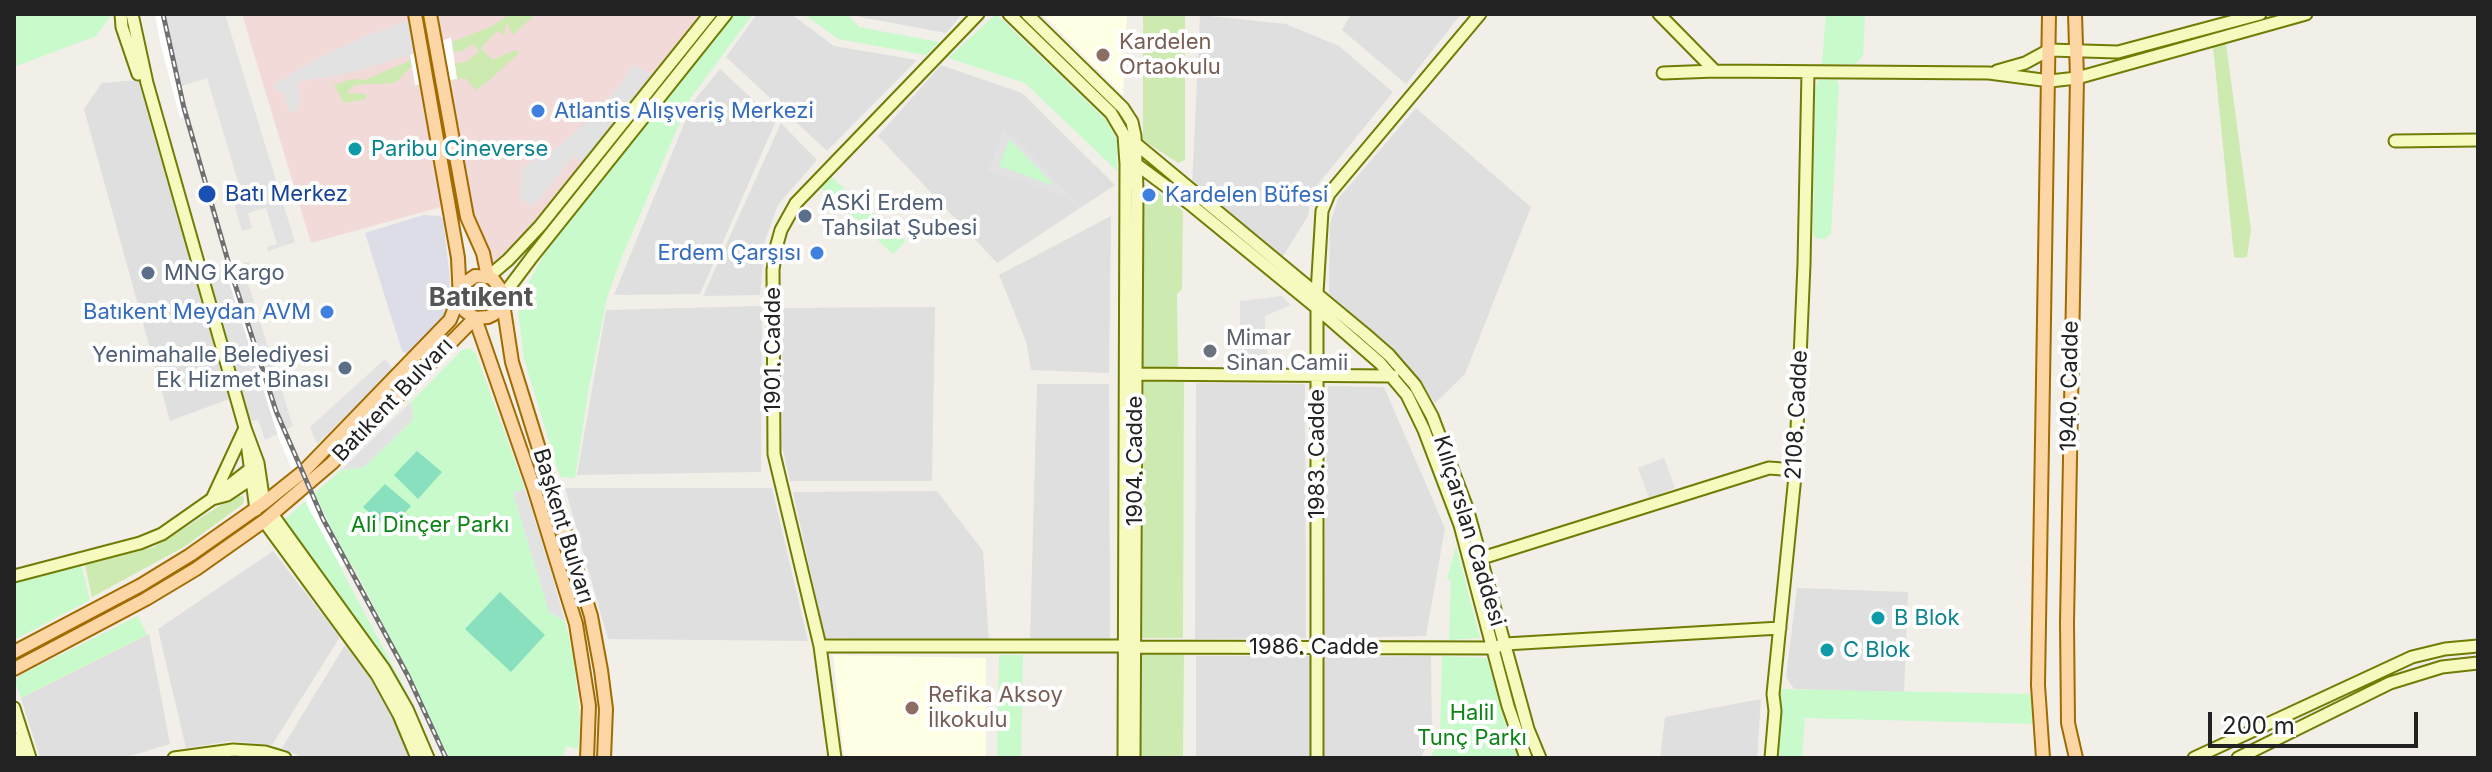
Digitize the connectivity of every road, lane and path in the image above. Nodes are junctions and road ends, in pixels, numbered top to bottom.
1 (121, 14) edge
2 (132, 14) edge
3 (415, 14) edge
4 (430, 14) edge
5 (710, 14) edge
6 (726, 14) edge
7 (978, 14) edge
8 (1009, 14) edge
9 (1027, 14) edge
10 (1480, 14) edge
11 (1659, 14) edge
12 (2049, 14) edge
13 (2075, 14) edge
14 (2260, 14) edge
15 (2306, 14) edge
16 (2049, 50) junction
17 (2075, 50) junction
18 (1715, 71) junction
19 (1808, 72) junction
20 (1663, 73) dead end
21 (1989, 73) junction
22 (2077, 78) junction
23 (2050, 81) junction
24 (147, 83) junction
25 (2478, 140) edge
26 (2395, 141) dead end
27 (1130, 143) junction
28 (1131, 164) junction
29 (488, 277) junction
30 (1317, 293) junction
31 (459, 294) junction
32 (502, 297) junction
33 (1317, 308) junction
34 (475, 318) junction
35 (1130, 374) junction
36 (1317, 376) junction
37 (1393, 376) junction
38 (245, 428) junction
39 (1796, 470) junction
40 (254, 471) junction
41 (212, 499) junction
42 (264, 512) junction
43 (1482, 558) junction
44 (14, 576) edge
45 (1780, 628) junction
46 (820, 646) junction
47 (1499, 646) junction
48 (2478, 646) edge
49 (1129, 647) junction
50 (1317, 647) junction
51 (14, 652) edge
52 (2478, 663) edge
53 (14, 669) edge
54 (14, 708) edge
55 (14, 739) edge
56 (20, 758) edge
57 (30, 758) edge
58 (174, 758) edge
59 (285, 758) edge
60 (417, 758) edge
61 (428, 758) edge
62 (587, 758) edge
63 (604, 758) edge
64 (835, 758) edge
65 (1124, 758) edge
66 (1134, 758) edge
67 (1317, 758) edge
68 (1526, 758) edge
69 (1540, 758) edge
70 (1771, 758) edge
71 (2043, 758) edge
72 (2076, 758) edge
73 (2194, 758) edge
74 (2238, 758) edge

1 - 24 street
2 - 24 street
3 - 31 main road
4 - 29 main road
5 - 29 street
6 - 32 street, Batıkent Bulvarı
7 - 46 street, 1901. Cadde
8 - 27 street
9 - 27 street
10 - 30 street, 1983. Cadde
11 - 18 street
12 - 16 main road, 1940. Cadde
13 - 17 main road, 1940. Cadde
14 - 17 street
15 - 22 street
16 - 17 street
16 - 21 street
16 - 23 main road, 1940. Cadde
17 - 22 main road, 1940. Cadde
18 - 19 street
18 - 20 street
19 - 21 street
19 - 39 street, 2108. Cadde
21 - 23 street
22 - 23 street
22 - 72 main road, 1940. Cadde
23 - 71 main road, 1940. Cadde
24 - 38 street
25 - 26 street
27 - 28 street, 1904. Cadde
27 - 30 street, Kılıçarslan Caddesi
28 - 33 street, Kılıçarslan Caddesi
28 - 35 street, 1904. Cadde
29 - 31 main road
29 - 32 main road
30 - 33 street, 1983. Cadde
30 - 43 street, Kılıçarslan Caddesi
31 - 34 main road
31 - 42 main road, Batıkent Bulvarı
32 - 34 main road, Batıkent Bulvarı
32 - 63 main road, Başkent Bulvarı
33 - 36 street, 1983. Cadde
33 - 37 street, Kılıçarslan Caddesi
34 - 42 main road, Batıkent Bulvarı
34 - 62 main road, Başkent Bulvarı
35 - 36 street
35 - 49 street, 1904. Cadde
36 - 37 street
36 - 50 street, 1983. Cadde
37 - 47 street, Kılıçarslan Caddesi
38 - 40 street
38 - 41 street
39 - 43 street
39 - 45 street, 2108. Cadde
40 - 41 street
40 - 42 street
41 - 44 street
42 - 51 main road, Batıkent Bulvarı
42 - 53 main road, Batıkent Bulvarı
42 - 60 street
42 - 61 street
43 - 47 street, Kılıçarslan Caddesi
45 - 47 street, 1986. Cadde
45 - 70 street, 2108. Cadde
46 - 49 street, 1986. Cadde
46 - 64 street, 1901. Cadde
47 - 50 street, 1986. Cadde
47 - 68 street, Kılıçarslan Caddesi
47 - 69 street, Kılıçarslan Caddesi
48 - 73 street
49 - 50 street, 1986. Cadde
49 - 65 street, 1904. Cadde
49 - 66 street, 1904. Cadde
50 - 67 street, 1983. Cadde
52 - 74 street
54 - 57 street
55 - 56 street
58 - 59 street

